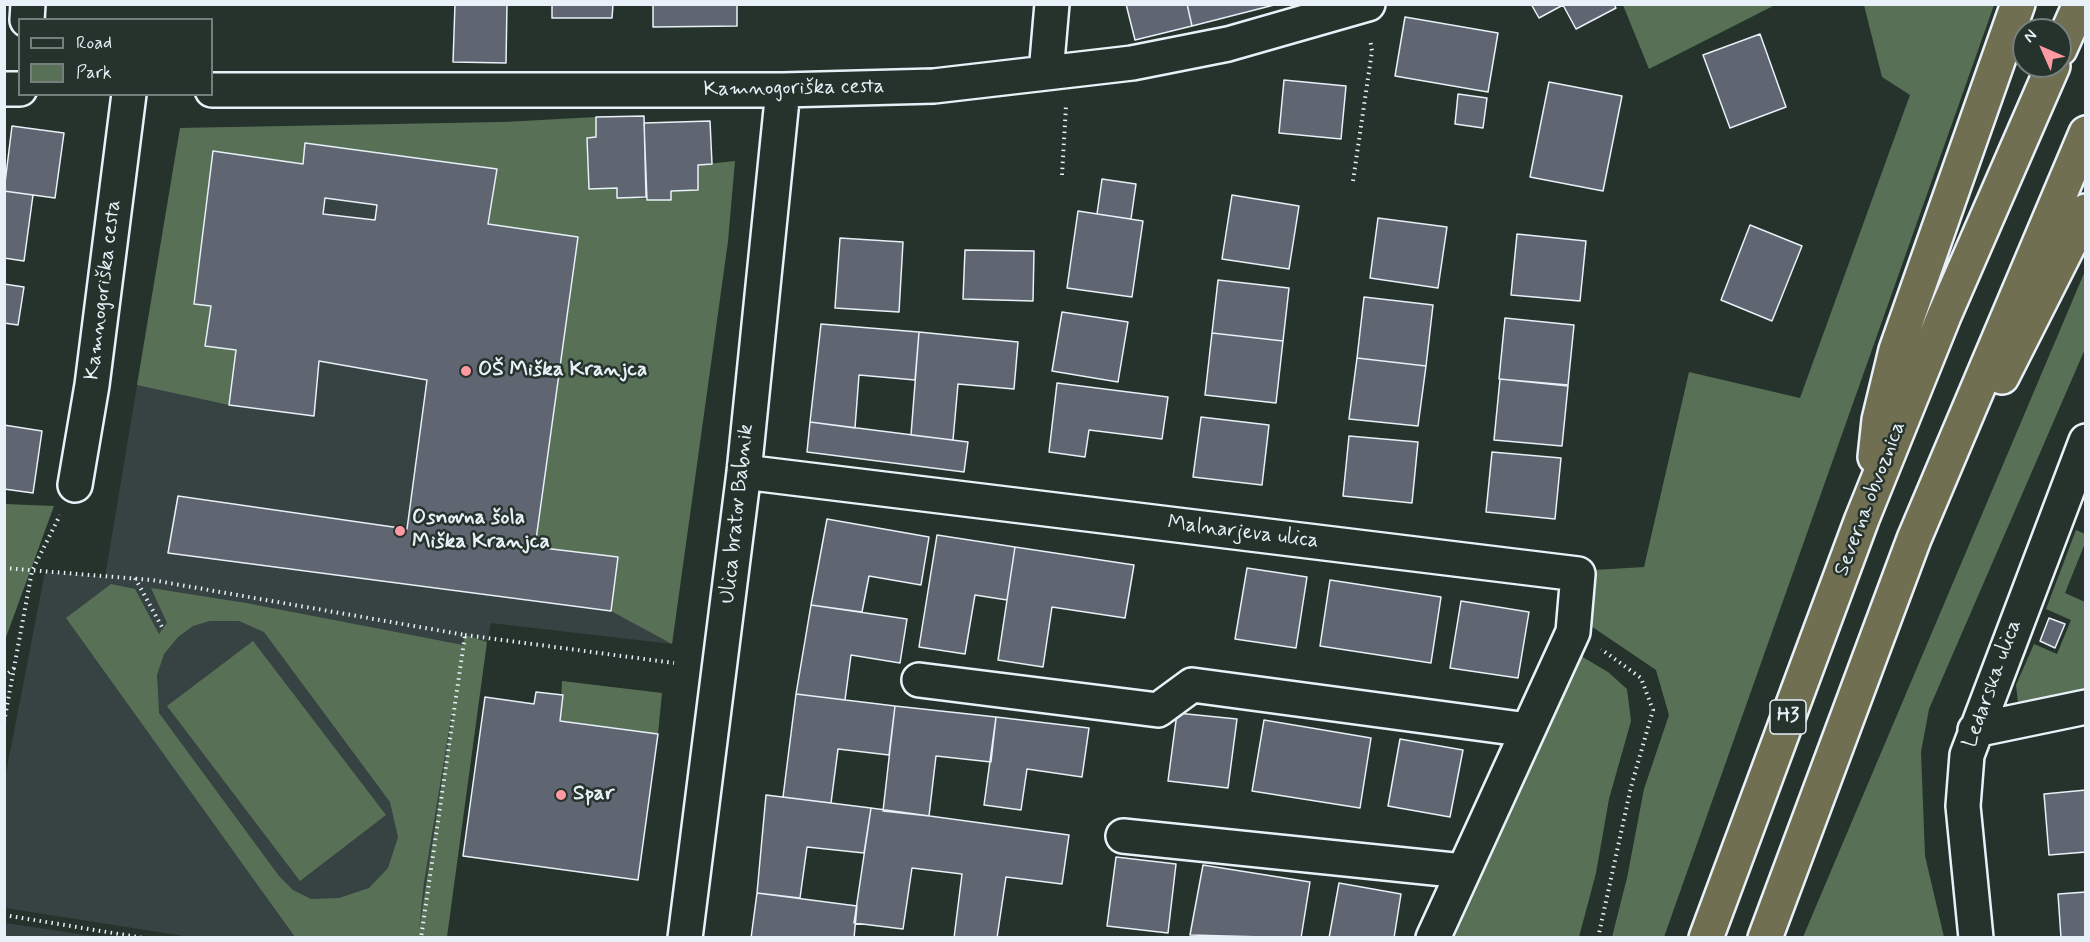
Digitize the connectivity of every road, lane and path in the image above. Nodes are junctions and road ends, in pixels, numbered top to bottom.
1 (1052, 4) edge
2 (2018, 4) edge
3 (2080, 4) edge
4 (1366, 5) edge
5 (2072, 22) edge
6 (1057, 71) junction
7 (2048, 78) edge
8 (213, 90) edge
9 (783, 90) junction
10 (129, 96) edge
11 (2085, 133) edge
12 (1062, 175) dead end
13 (1353, 181) dead end
14 (2085, 211) edge
15 (2085, 441) edge
16 (744, 472) junction
17 (75, 485) joint
18 (1872, 496) junction
19 (1931, 497) junction
20 (4, 568) edge
21 (32, 571) junction
22 (135, 578) junction
23 (163, 629) dead end
24 (1573, 632) junction
25 (465, 635) junction
26 (674, 663) dead end
27 (15, 668) junction
28 (4, 677) edge
29 (919, 680) dead end
30 (2085, 707) edge
31 (4, 722) edge
32 (1528, 730) junction
33 (1975, 730) junction
34 (1124, 836) dead end
35 (1463, 871) junction
36 (4, 915) edge
37 (143, 938) edge
38 (421, 938) edge
39 (685, 938) edge
40 (1433, 938) edge
41 (1598, 938) edge
42 (1706, 938) edge
43 (1765, 938) edge
44 (1976, 938) edge

1 - 6 street
2 - 18 highway
3 - 5 highway
4 - 6 street, Kamnogoriška cesta
4 - 13 path
6 - 9 street, Kamnogoriška cesta
6 - 12 path
7 - 18 highway, Severna obvoznica / H3
8 - 9 street, Kamnogoriška cesta
9 - 16 street, Ulica bratov Babnik
10 - 17 street, Kamnogoriška cesta
11 - 19 highway
14 - 19 highway
15 - 33 street, Ledarska ulica
16 - 24 street, Malnarjeva ulica
16 - 39 street, Ulica bratov Babnik
17 - 21 path
18 - 42 highway, Severna obvoznica / H3
19 - 43 highway
20 - 21 path
21 - 22 path
21 - 27 path
22 - 23 path
22 - 25 path
24 - 32 street, Malnarjeva ulica
24 - 41 path
25 - 26 path
25 - 38 path
27 - 28 path
27 - 31 path
29 - 32 street
30 - 33 street
32 - 35 street, Malnarjeva ulica
33 - 44 street, Ledarska ulica
34 - 35 street
35 - 40 street, Malnarjeva ulica
36 - 37 path

